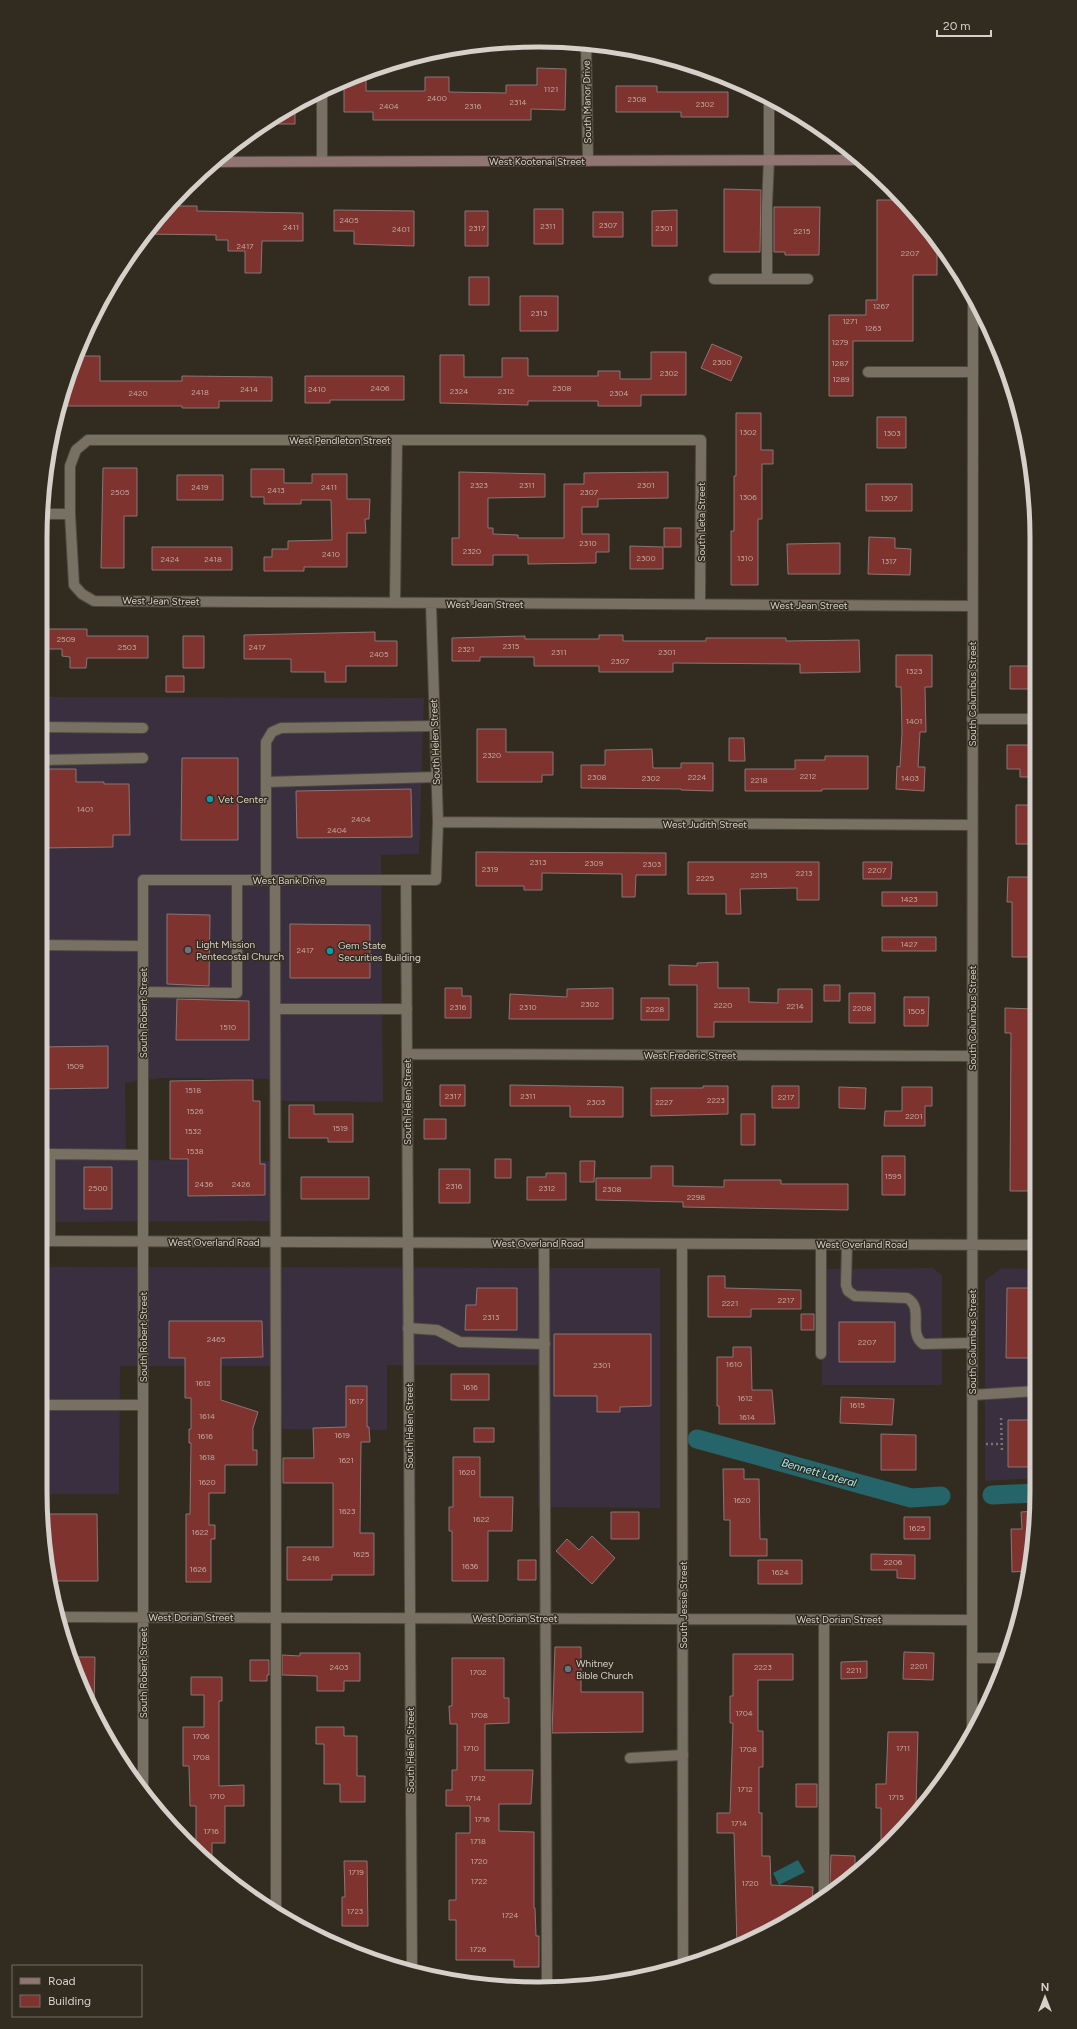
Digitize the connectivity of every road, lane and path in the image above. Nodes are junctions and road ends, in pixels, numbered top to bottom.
1 (586, 49) edge
2 (322, 98) edge
3 (769, 105) edge
4 (769, 160) junction
5 (852, 160) edge
6 (322, 161) junction
7 (588, 161) junction
8 (223, 162) edge
9 (714, 279) dead end
10 (767, 279) junction
11 (808, 279) dead end
12 (973, 310) edge
13 (868, 372) dead end
14 (973, 372) junction
15 (397, 440) junction
16 (701, 440) joint
17 (48, 514) edge
18 (70, 514) junction
19 (395, 603) junction
20 (431, 604) junction
21 (700, 604) junction
22 (972, 606) junction
23 (972, 719) junction
24 (1030, 719) edge
25 (435, 726) junction
26 (47, 727) edge
27 (143, 728) dead end
28 (143, 758) dead end
29 (47, 760) edge
30 (436, 777) junction
31 (266, 782) junction
32 (438, 822) junction
33 (972, 825) junction
34 (143, 880) joint
35 (237, 880) junction
36 (271, 880) junction
37 (406, 880) junction
38 (436, 880) joint
39 (47, 945) edge
40 (143, 946) junction
41 (143, 992) junction
42 (407, 1008) junction
43 (276, 1009) junction
44 (407, 1054) junction
45 (972, 1056) junction
46 (143, 1155) junction
47 (47, 1206) edge
48 (47, 1241) edge
49 (143, 1242) junction
50 (277, 1242) junction
51 (408, 1243) junction
52 (544, 1243) junction
53 (682, 1244) junction
54 (822, 1244) junction
55 (847, 1244) junction
56 (972, 1245) junction
57 (1030, 1245) edge
58 (408, 1328) junction
59 (972, 1343) junction
60 (545, 1344) junction
61 (821, 1354) dead end
62 (1030, 1391) edge
63 (972, 1395) junction
64 (47, 1405) edge
65 (143, 1405) junction
66 (1001, 1418) dead end
67 (982, 1444) dead end
68 (1001, 1444) junction
69 (1002, 1452) dead end
70 (143, 1616) junction
71 (64, 1617) edge
72 (274, 1617) junction
73 (410, 1618) junction
74 (546, 1618) junction
75 (683, 1619) junction
76 (824, 1619) junction
77 (972, 1620) junction
78 (972, 1658) junction
79 (1000, 1658) edge
80 (972, 1721) edge
81 (683, 1755) junction
82 (630, 1758) dead end
83 (143, 1782) edge
84 (824, 1890) edge
85 (276, 1906) edge
86 (683, 1960) edge
87 (412, 1965) edge
88 (547, 1982) edge

1 - 7 street, South Manor Drive
2 - 6 street
3 - 4 street
4 - 5 main road, West Kootenai Street
4 - 7 main road, West Kootenai Street
4 - 10 street
6 - 7 main road, West Kootenai Street
6 - 8 main road, West Kootenai Street
9 - 10 street
10 - 11 street
12 - 14 street, South Columbus Street
13 - 14 street
14 - 22 street, South Columbus Street
15 - 16 street, West Pendleton Street
15 - 18 street, West Pendleton Street
15 - 19 street
16 - 21 street, South Leta Street
17 - 18 street
18 - 19 street, West Jean Street
19 - 20 street, West Jean Street
20 - 21 street, West Jean Street
20 - 25 street, South Helen Street
21 - 22 street, West Jean Street
22 - 23 street, South Columbus Street
23 - 24 street
23 - 33 street, South Columbus Street
25 - 30 street, South Helen Street
25 - 31 street
26 - 27 street
28 - 29 street
30 - 31 street
30 - 32 street, South Helen Street
31 - 36 street
32 - 33 street, West Judith Street
32 - 38 street, South Helen Street
33 - 45 street, South Columbus Street
34 - 35 street, West Bank Drive
34 - 40 street, South Robert Street
35 - 36 street, West Bank Drive
35 - 41 street
36 - 37 street, West Bank Drive
36 - 43 street
37 - 38 street, West Bank Drive
37 - 42 street, South Helen Street
39 - 40 street
40 - 41 street, South Robert Street
41 - 46 street, South Robert Street
42 - 43 street
42 - 44 street, South Helen Street
43 - 50 street
44 - 45 street, West Frederic Street
44 - 51 street, South Helen Street
45 - 56 street, South Columbus Street
46 - 47 street
46 - 49 street, South Robert Street
48 - 49 street, West Overland Road
49 - 50 street, West Overland Road
49 - 65 street, South Robert Street
50 - 51 street, West Overland Road
50 - 72 street
51 - 52 street, West Overland Road
51 - 58 street, South Helen Street
52 - 53 street, West Overland Road
52 - 60 street
53 - 54 street, West Overland Road
53 - 75 street, South Jessie Street
54 - 55 street, West Overland Road
54 - 61 street
55 - 56 street, West Overland Road
55 - 59 street
56 - 57 street, West Overland Road
56 - 59 street, South Columbus Street
58 - 60 street
58 - 73 street, South Helen Street
59 - 63 street, South Columbus Street
60 - 74 street
62 - 63 street
63 - 77 street, South Columbus Street
64 - 65 street
65 - 70 street, South Robert Street
66 - 68 path
67 - 68 path
68 - 69 path
70 - 71 street, West Dorian Street
70 - 72 street, West Dorian Street
70 - 83 street, South Robert Street
72 - 73 street, West Dorian Street
72 - 85 street
73 - 74 street, West Dorian Street
73 - 87 street, South Helen Street
74 - 75 street, West Dorian Street
74 - 88 street
75 - 76 street, West Dorian Street
75 - 81 street, South Jessie Street
76 - 77 street, West Dorian Street
76 - 84 street
77 - 78 street, South Columbus Street
78 - 79 street
78 - 80 street, South Columbus Street
81 - 82 street
81 - 86 street, South Jessie Street

